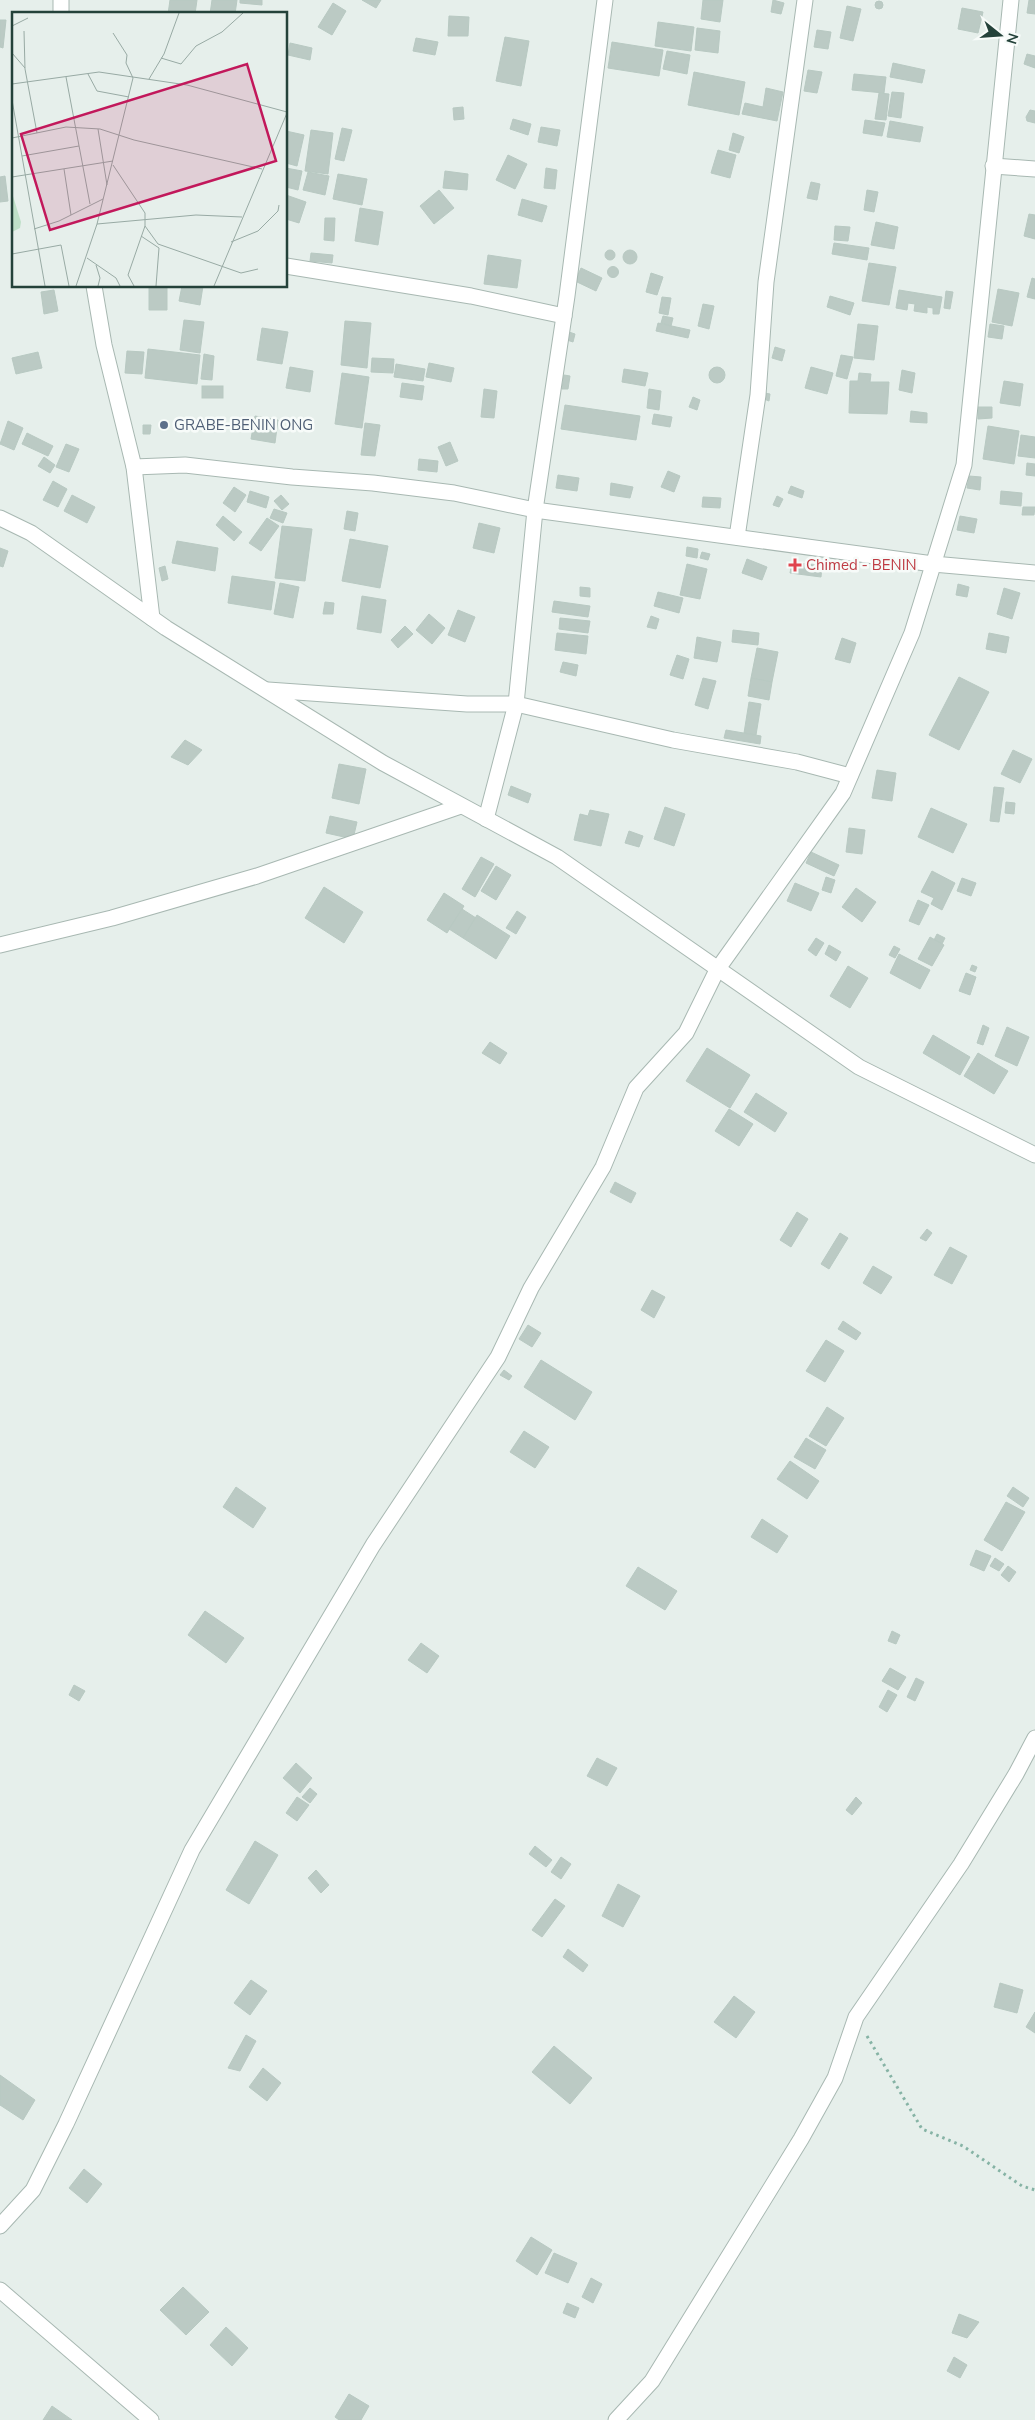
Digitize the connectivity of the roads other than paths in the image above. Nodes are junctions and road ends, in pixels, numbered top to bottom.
1 (605, 0) edge
2 (805, 0) edge
3 (1011, 0) edge
4 (993, 166) junction
5 (1035, 169) edge
6 (288, 266) edge
7 (94, 288) edge
8 (564, 316) junction
9 (134, 467) junction
10 (535, 510) junction
11 (0, 518) edge
12 (737, 537) junction
13 (933, 564) junction
14 (1035, 573) edge
15 (152, 618) junction
16 (264, 689) junction
17 (516, 704) junction
18 (850, 776) junction
19 (461, 806) junction
20 (486, 819) junction
21 (0, 945) edge
22 (717, 970) junction
23 (1035, 1155) edge
24 (1035, 1738) edge
25 (0, 2226) edge
26 (0, 2290) edge
27 (151, 2420) edge
28 (616, 2420) edge

1 - 8 street
2 - 12 street
3 - 4 street
4 - 5 street
4 - 13 street
6 - 8 street
7 - 9 street
8 - 10 street
9 - 10 street
9 - 15 street
10 - 12 street
10 - 17 street
11 - 15 street
12 - 13 street
13 - 14 street
13 - 18 street
15 - 16 street
16 - 17 street
16 - 19 street
17 - 18 street
17 - 20 street
18 - 22 street
19 - 20 street
19 - 21 street
20 - 22 street
22 - 23 street
22 - 25 street
24 - 28 street
26 - 27 street

